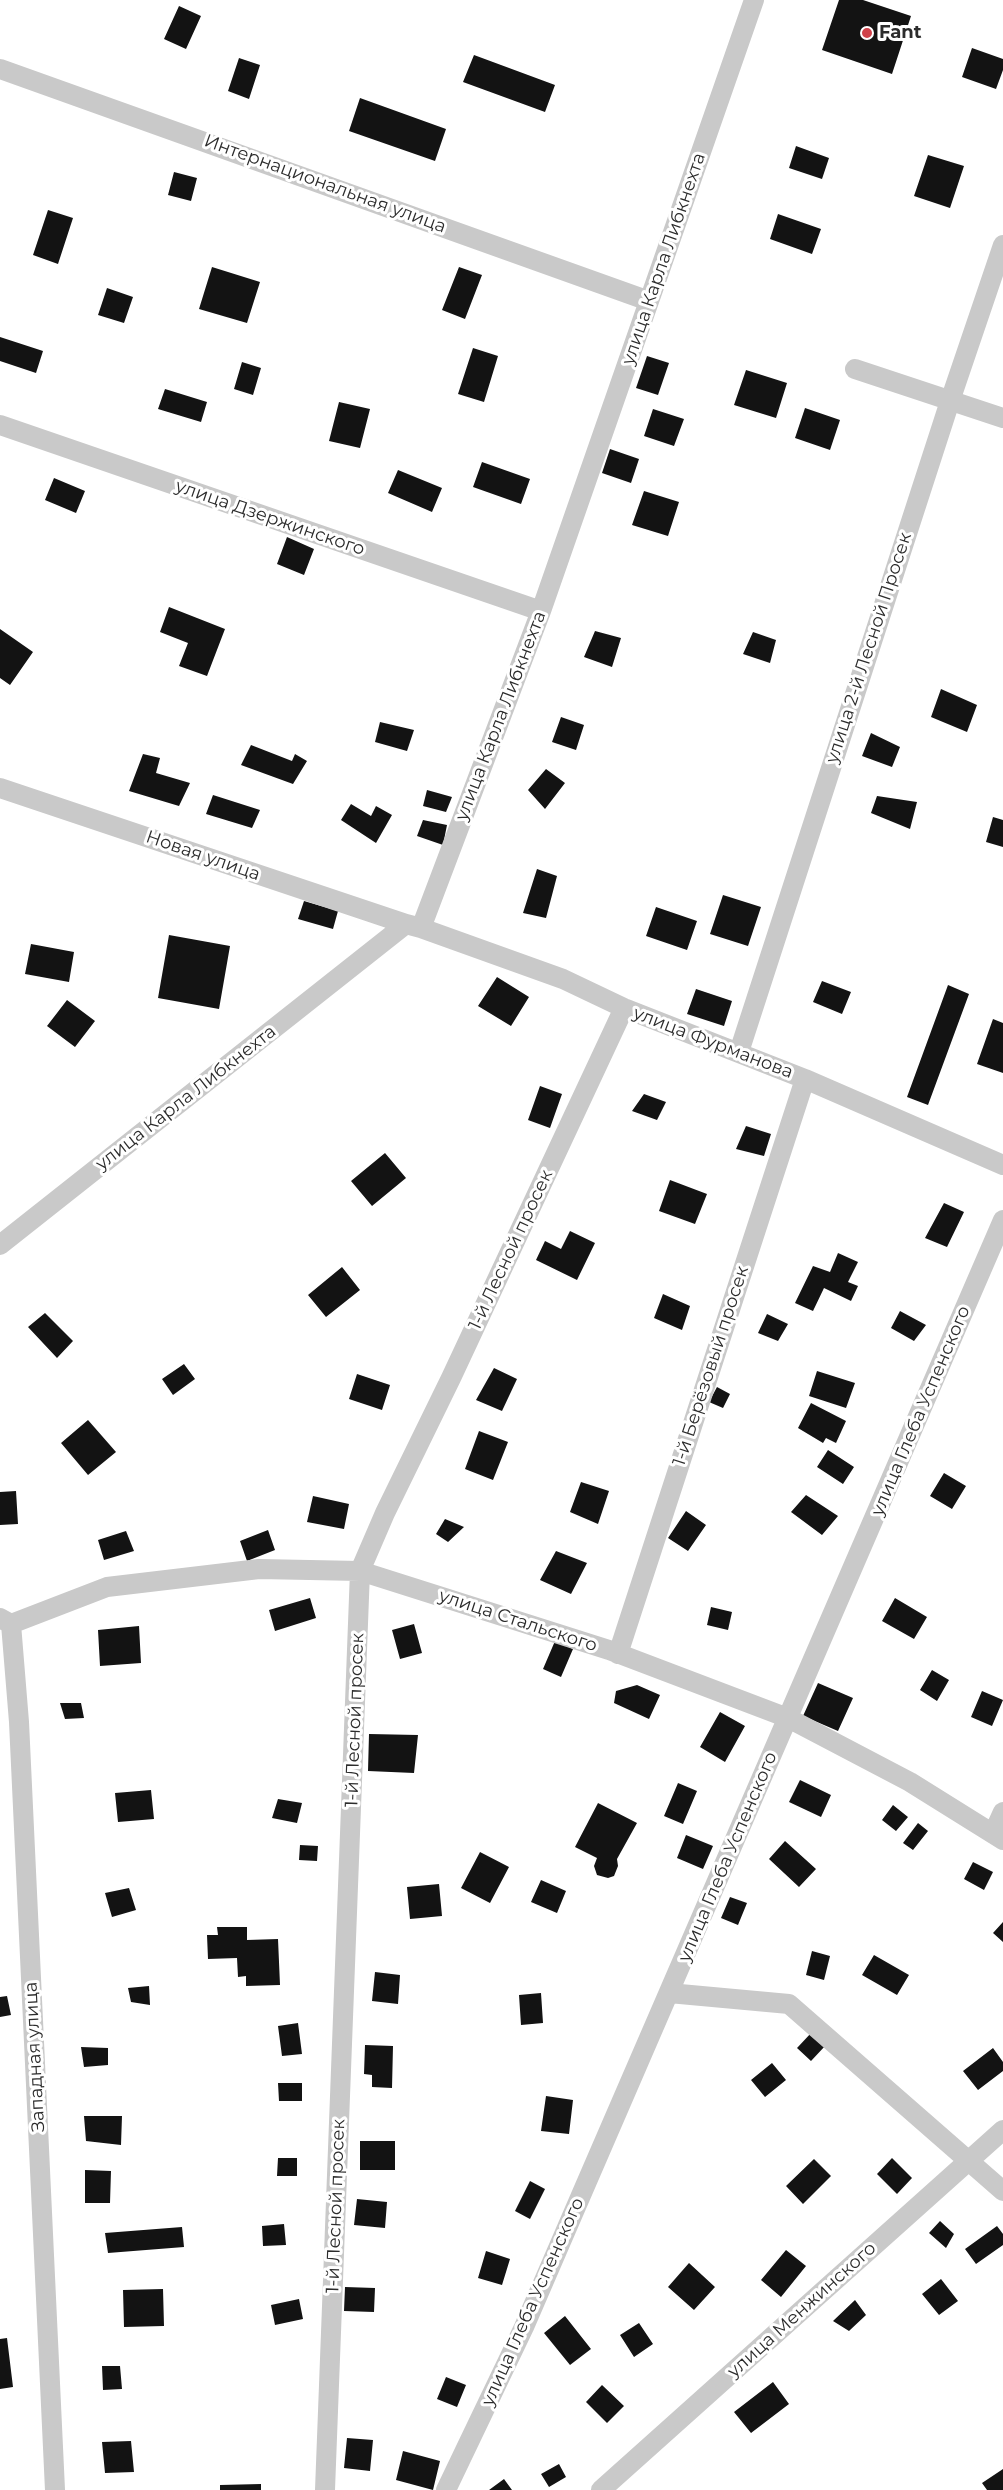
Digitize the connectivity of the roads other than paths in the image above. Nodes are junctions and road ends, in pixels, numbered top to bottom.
1 (754, 0) edge
2 (0, 69) edge
3 (1003, 245) edge
4 (649, 300) junction
5 (855, 369) dead end
6 (950, 400) junction
7 (1003, 418) edge
8 (0, 425) edge
9 (541, 611) junction
10 (0, 788) edge
11 (414, 926) junction
12 (624, 1008) junction
13 (739, 1052) junction
14 (805, 1079) junction
15 (1003, 1165) edge
16 (1003, 1220) edge
17 (0, 1245) edge
18 (360, 1571) junction
19 (5, 1621) edge
20 (618, 1654) junction
21 (788, 1718) junction
22 (1003, 1812) edge
23 (998, 1837) edge
24 (669, 1992) junction
25 (1003, 2130) edge
26 (969, 2160) junction
27 (1003, 2191) edge
28 (55, 2490) edge
29 (325, 2490) edge
30 (446, 2490) edge
31 (601, 2490) edge

1 - 4 street, улица Карла Либкнехта
2 - 4 street, Интернациональная улица
3 - 6 street, улица 2-й Лесной Просек
4 - 9 street, улица Карла Либкнехта
5 - 6 street
6 - 7 street
6 - 13 street, улица 2-й Лесной Просек
8 - 9 street, улица Дзержинского
9 - 11 street, улица Карла Либкнехта
10 - 11 street, Новая улица
11 - 12 street, улица Фурманова
11 - 17 street, улица Карла Либкнехта
12 - 13 street, улица Фурманова
12 - 18 street, 1-й Лесной просек
13 - 14 street, улица Фурманова
14 - 15 street, улица Фурманова
14 - 20 street, 1-й Берёзовый просек
16 - 21 street, улица Глеба Успенского
18 - 19 street, улица Стальского
18 - 20 street, улица Стальского
18 - 29 street, 1-й Лесной просек
19 - 28 street, Западная улица
20 - 21 street, улица Стальского
21 - 23 street, улица Стальского
21 - 24 street, улица Глеба Успенского
22 - 23 street
24 - 26 street
24 - 30 street, улица Глеба Успенского
25 - 26 street, улица Менжинского
26 - 27 street
26 - 31 street, улица Менжинского

